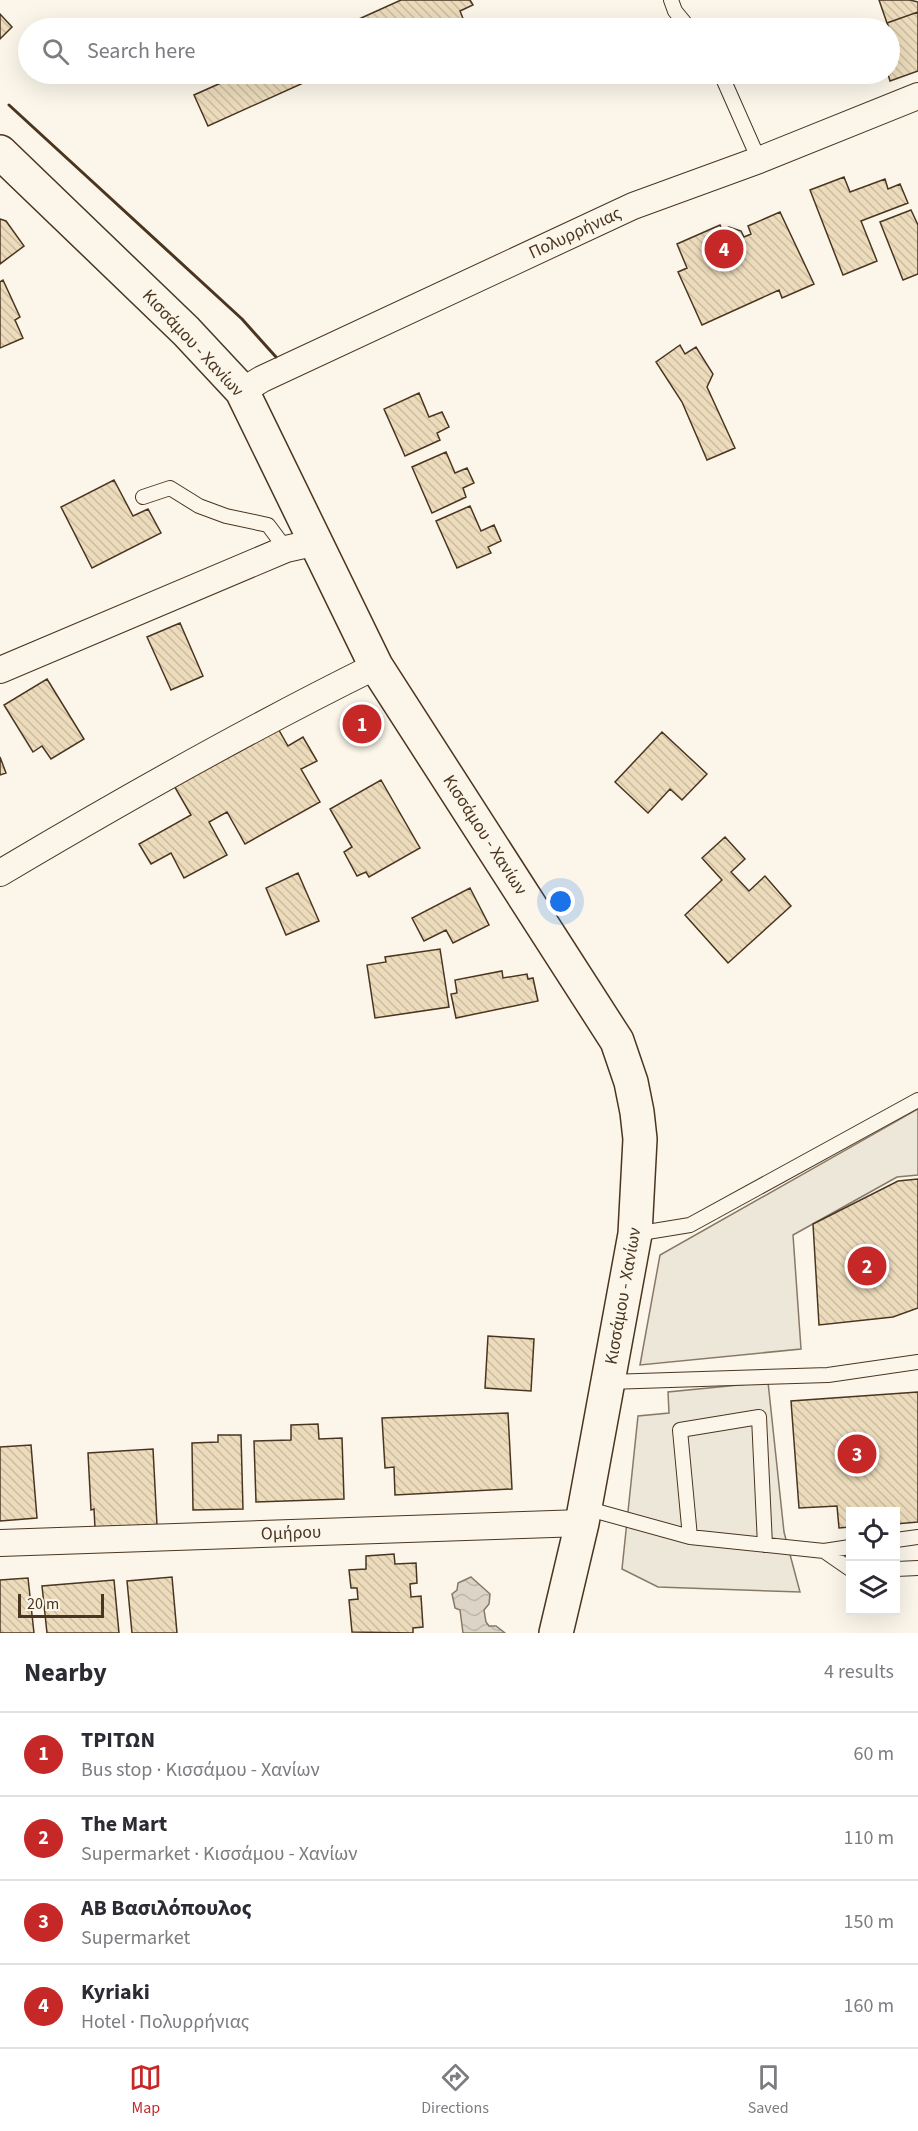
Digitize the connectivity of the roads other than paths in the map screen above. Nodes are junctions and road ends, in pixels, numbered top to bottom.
1 (671, 0) edge
2 (681, 18) edge
3 (725, 84) edge
4 (918, 96) edge
5 (759, 160) junction
6 (5, 165) edge
7 (242, 391) junction
8 (143, 497) dead end
9 (317, 542) junction
10 (286, 549) junction
11 (376, 666) junction
12 (0, 670) edge
13 (0, 873) edge
14 (918, 1100) edge
15 (635, 1234) junction
16 (918, 1362) edge
17 (608, 1382) junction
18 (583, 1516) junction
19 (690, 1537) junction
20 (918, 1537) edge
21 (900, 1539) edge
22 (0, 1543) edge
23 (765, 1545) junction
24 (846, 1548) edge
25 (824, 1551) junction
26 (846, 1566) edge
27 (918, 1568) edge
28 (900, 1569) edge
29 (556, 1633) edge

1 - 2 lane
3 - 5 lane
4 - 5 street, Πολυρρήνιας
5 - 7 street, Πολυρρήνιας
6 - 7 main road, Κισσάμου - Χανίων
7 - 9 main road, Κισσάμου - Χανίων
8 - 10 lane
9 - 10 street
9 - 11 main road, Κισσάμου - Χανίων
10 - 12 street
11 - 13 street
11 - 15 main road, Κισσάμου - Χανίων
14 - 15 lane
15 - 17 main road, Κισσάμου - Χανίων
16 - 17 lane
17 - 18 main road, Κισσάμου - Χανίων
18 - 19 lane
18 - 22 street, Ομήρου
18 - 29 main road, Κισσάμου - Χανίων
19 - 23 lane
19 - 23 lane
20 - 21 lane
23 - 25 lane
24 - 25 lane
25 - 26 lane
27 - 28 lane

